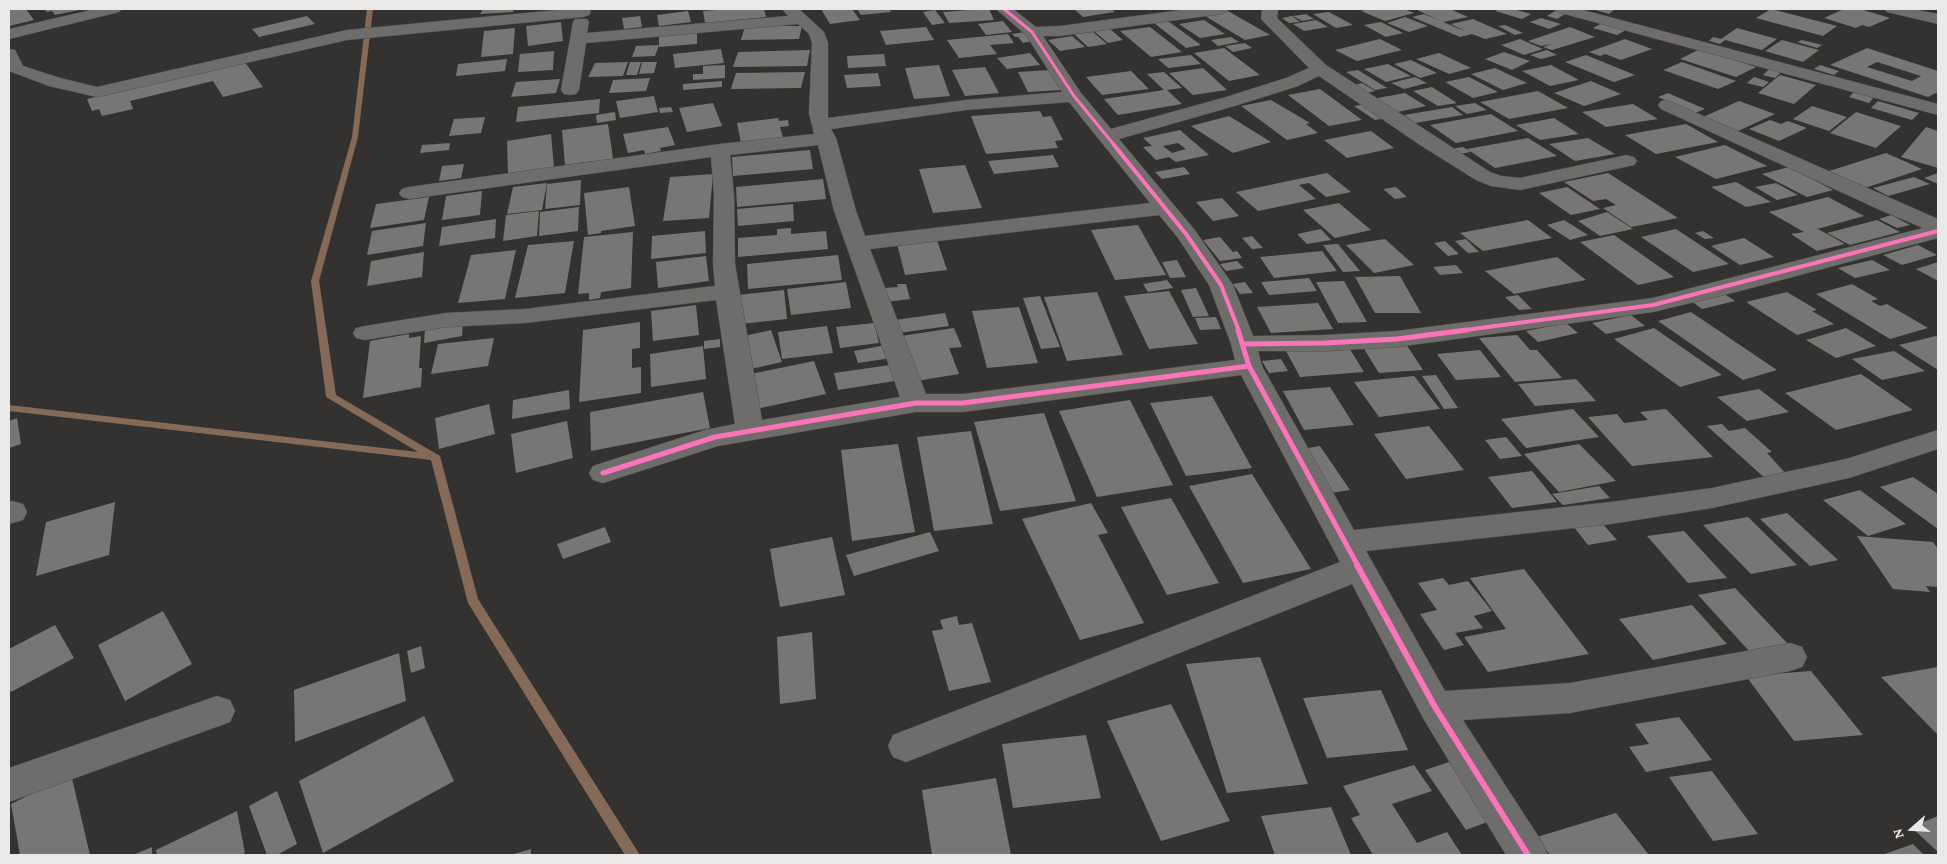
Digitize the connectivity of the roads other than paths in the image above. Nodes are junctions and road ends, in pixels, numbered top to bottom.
1 (114, 9) edge
2 (1004, 9) edge
3 (1221, 9) edge
4 (1270, 9) edge
5 (1562, 9) edge
6 (1892, 9) edge
7 (583, 10) edge
8 (796, 14) edge
9 (1938, 19) edge
10 (1032, 32) junction
11 (9, 34) edge
12 (579, 39) junction
13 (9, 54) edge
14 (1320, 69) junction
15 (570, 90) dead end
16 (1074, 96) junction
17 (1667, 105) dead end
18 (1938, 110) edge
19 (823, 132) junction
20 (1108, 136) junction
21 (720, 150) junction
22 (1627, 161) dead end
23 (409, 193) dead end
24 (1166, 208) junction
25 (1938, 229) edge
26 (857, 244) junction
27 (726, 292) junction
28 (365, 333) dead end
29 (1246, 355) junction
30 (916, 403) junction
31 (750, 430) junction
32 (1938, 439) edge
33 (603, 473) dead end
34 (1353, 555) junction
35 (1790, 657) dead end
36 (1435, 707) junction
37 (217, 711) dead end
38 (906, 746) dead end
39 (9, 785) edge
40 (1528, 855) edge

1 - 11 street
2 - 10 street
3 - 10 street
4 - 14 street
5 - 18 street
6 - 9 street
7 - 12 street
7 - 13 street
8 - 12 street
8 - 19 street
10 - 16 street
12 - 15 street
14 - 20 street
14 - 22 street
16 - 19 street
16 - 20 street
17 - 25 street
19 - 21 street
19 - 26 street
20 - 24 street
21 - 23 street
21 - 27 street
24 - 26 street
24 - 29 street
25 - 29 street
26 - 30 street
27 - 28 street
27 - 31 street
29 - 30 street
29 - 34 street
30 - 31 street
31 - 33 street
32 - 34 street
34 - 36 street
34 - 38 street
35 - 36 street
36 - 40 street
37 - 39 street

